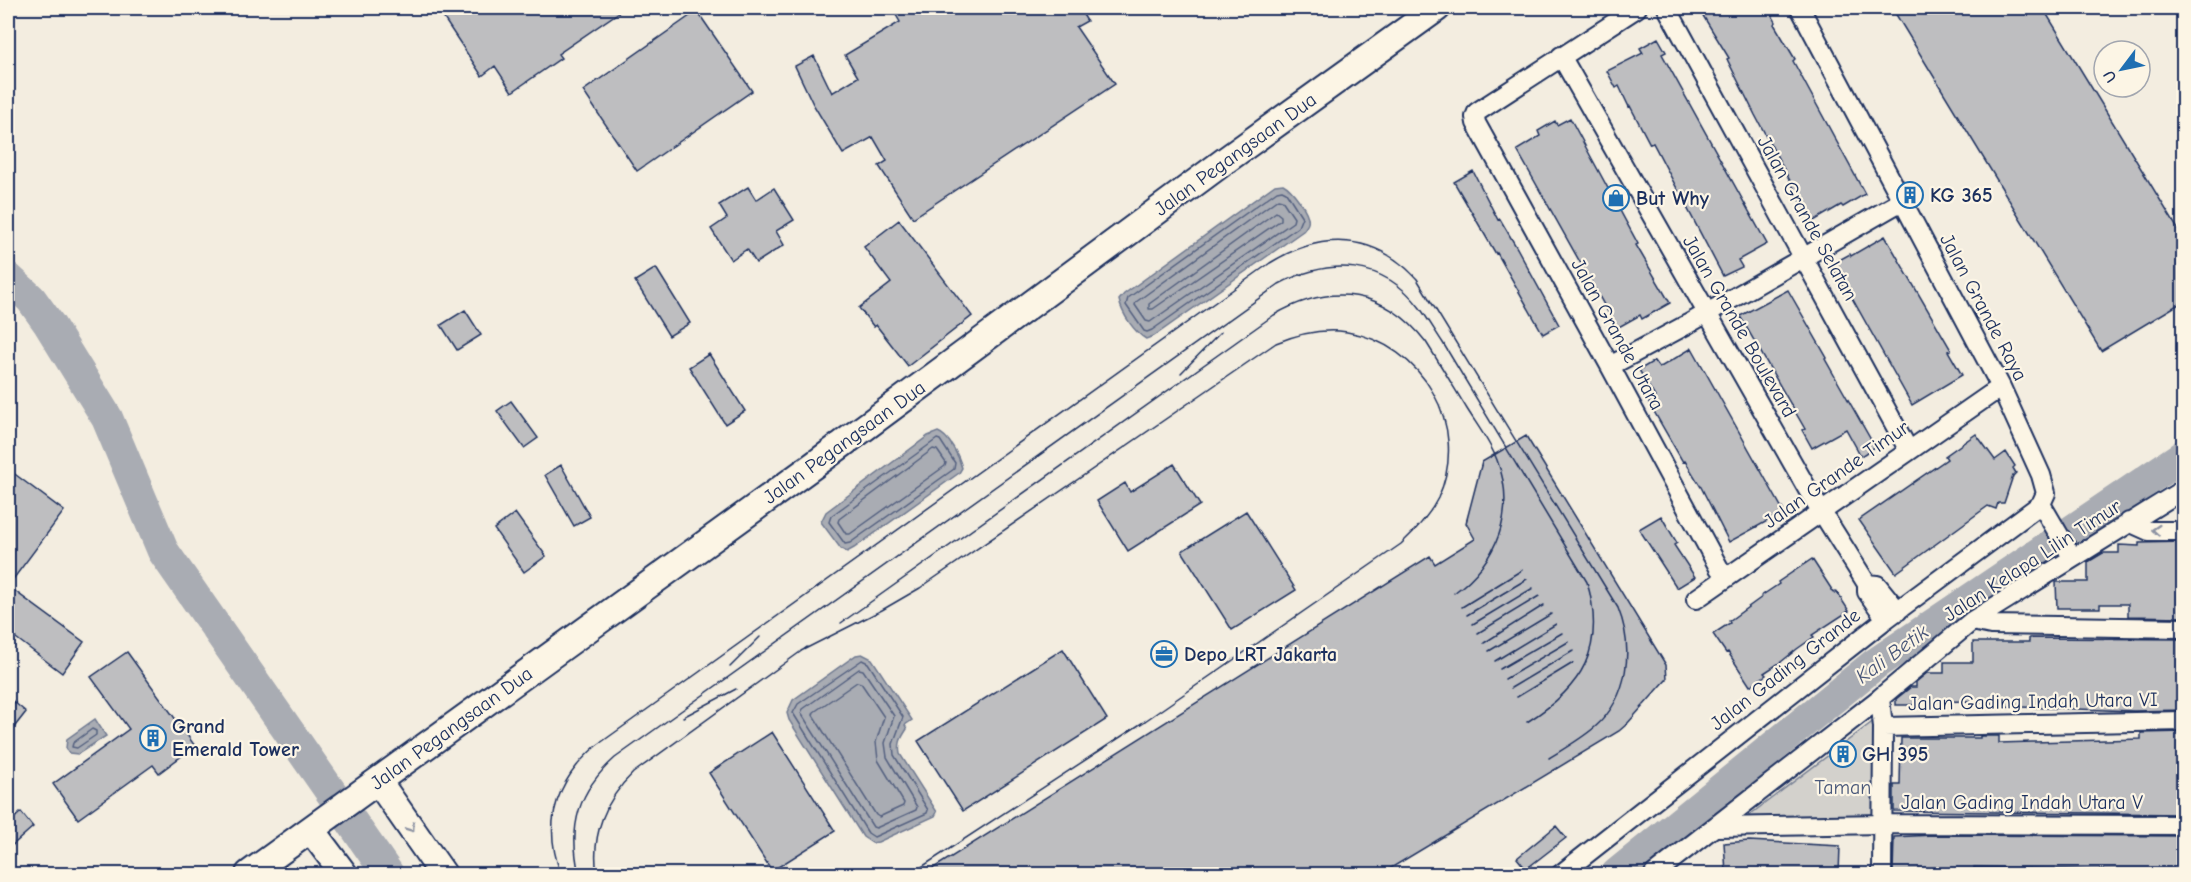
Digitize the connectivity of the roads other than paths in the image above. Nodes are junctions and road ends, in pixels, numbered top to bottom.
1 (1437, 8) edge
2 (1637, 8) edge
3 (1667, 8) edge
4 (1800, 8) edge
5 (1562, 56) junction
6 (1902, 201) junction
7 (1803, 258) junction
8 (1707, 313) junction
9 (1610, 366) junction
10 (2001, 387) junction
11 (1909, 451) junction
12 (2184, 489) edge
13 (2043, 507) junction
14 (1822, 513) junction
15 (2124, 525) junction
16 (2184, 531) edge
17 (2073, 552) junction
18 (1727, 577) junction
19 (1696, 598) dead end
20 (1892, 615) junction
21 (1972, 621) junction
22 (2184, 628) edge
23 (1880, 698) junction
24 (2184, 721) edge
25 (1883, 727) junction
26 (373, 785) junction
27 (1883, 824) junction
28 (2184, 825) edge
29 (315, 827) junction
30 (1716, 827) junction
31 (249, 874) edge
32 (344, 874) edge
33 (443, 874) edge
34 (1561, 874) edge
35 (1654, 874) edge
36 (1882, 874) edge

1 - 26 main road, Jalan Pegangsaan Dua
2 - 5 street
3 - 7 street, Jalan Grande Selatan
4 - 6 street, Jalan Grande Raya
5 - 8 street, Jalan Grande Boulevard
5 - 9 street, Jalan Grande Utara
6 - 7 street
6 - 10 street, Jalan Grande Raya
7 - 8 street
7 - 11 street, Jalan Grande Selatan
8 - 9 street
8 - 14 street, Jalan Grande Boulevard
9 - 18 street, Jalan Grande Utara
10 - 11 street, Jalan Grande Timur
10 - 13 street, Jalan Grande Raya
11 - 14 street, Jalan Grande Timur
12 - 15 street, Jalan Kelapa Lilin Timur
13 - 17 street
13 - 20 street, Jalan Gading Grande
14 - 18 street, Jalan Grande Timur
14 - 20 street, Jalan Grande Boulevard
16 -> 15 street
15 - 17 street, Jalan Kelapa Lilin Timur
17 - 21 street, Jalan Kelapa Lilin Timur
18 - 19 street, Jalan Grande Timur
20 - 34 street, Jalan Gading Grande
21 - 22 street
21 - 23 street, Jalan Kelapa Lilin Timur
23 - 25 street
23 - 30 street, Jalan Kelapa Lilin Timur
24 - 25 street, Jalan Gading Indah Utara VI
25 - 27 street
26 - 29 main road, Jalan Pegangsaan Dua
26 -> 33 main road
27 - 28 street, Jalan Gading Indah Utara V
27 - 30 street, Jalan Gading Indah Utara V
27 - 36 street
29 - 31 main road, Jalan Pegangsaan Dua
29 - 32 main road
30 - 35 street, Jalan Kelapa Lilin Timur

